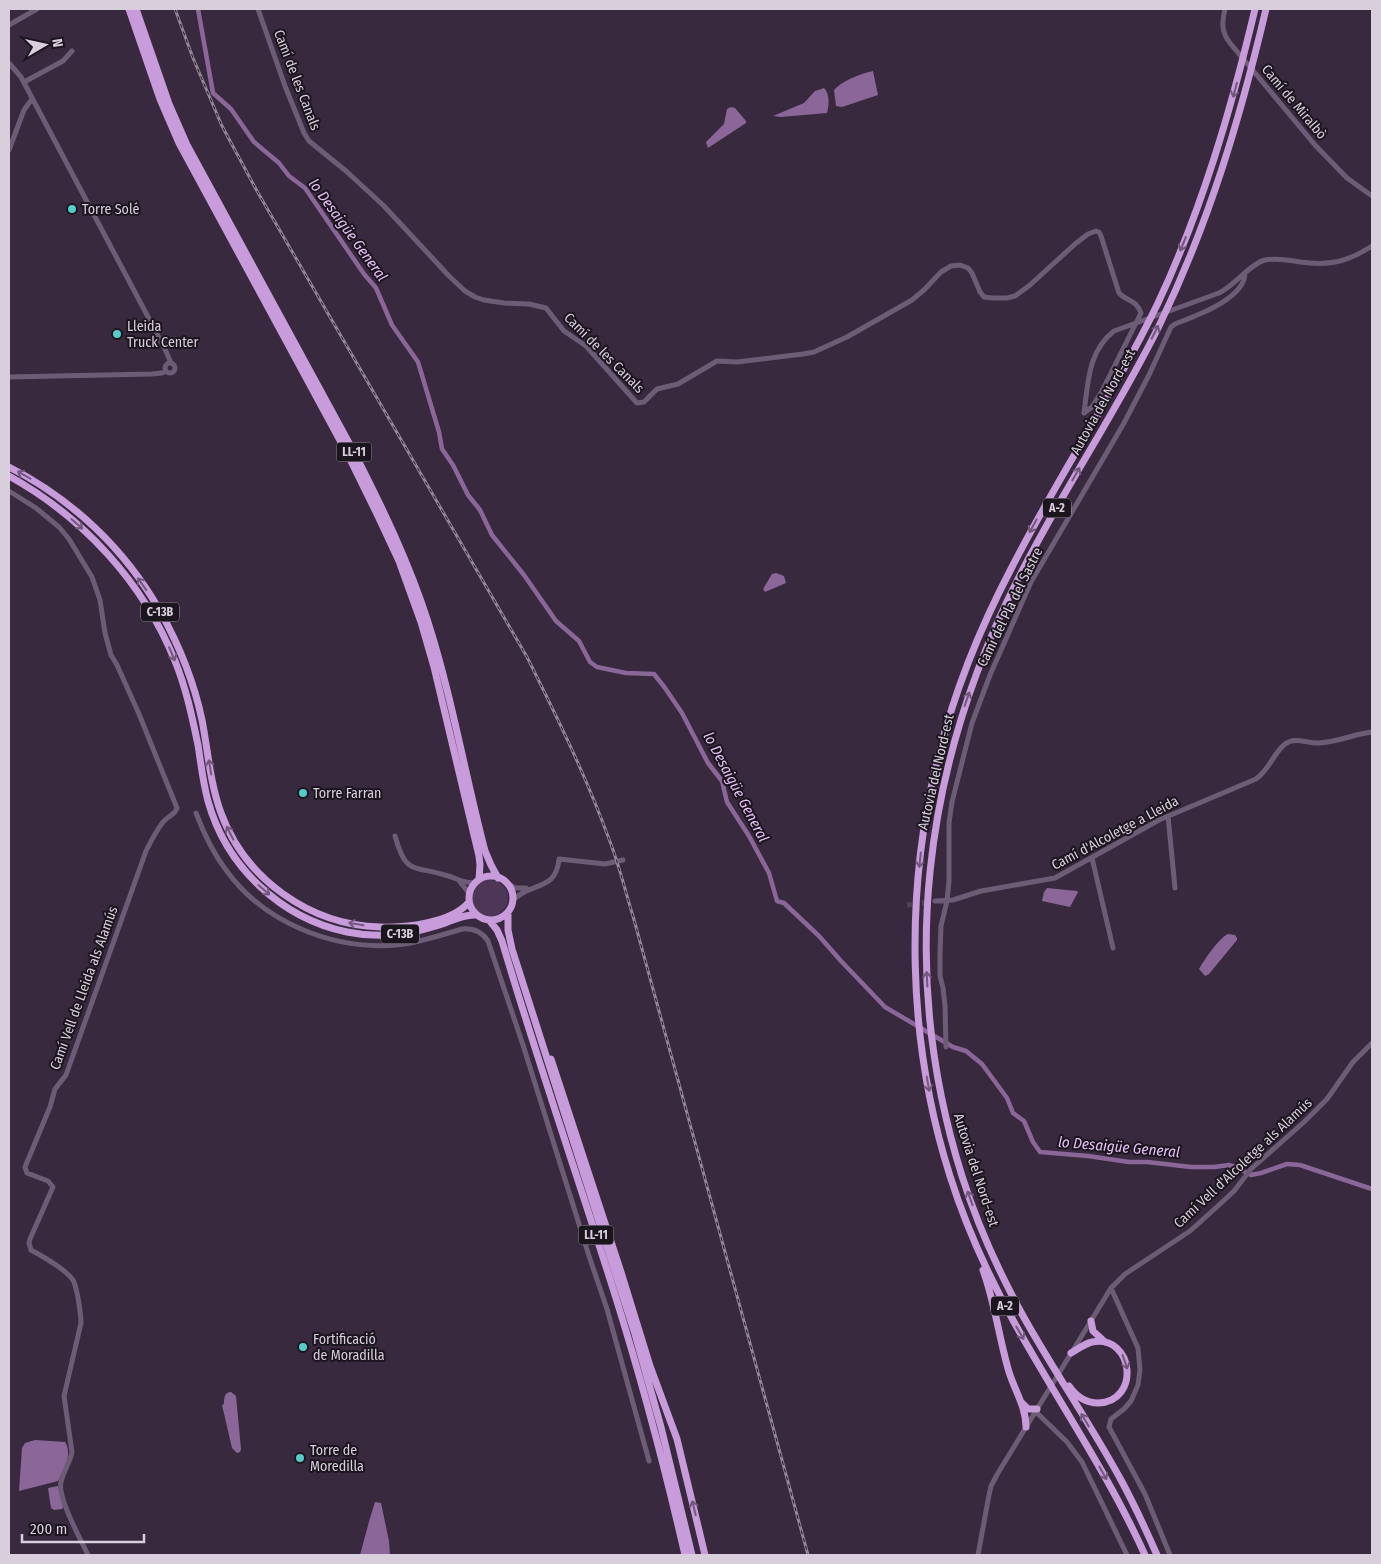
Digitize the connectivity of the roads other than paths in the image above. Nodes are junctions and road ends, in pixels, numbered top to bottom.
1 (37, 9) edge
2 (129, 9) edge
3 (136, 9) edge
4 (258, 9) edge
5 (1225, 9) edge
6 (1255, 9) edge
7 (1266, 9) edge
8 (9, 25) edge
9 (72, 51) dead end
10 (9, 62) edge
11 (24, 82) junction
12 (32, 99) junction
13 (9, 150) edge
14 (1372, 196) edge
15 (1372, 246) edge
16 (1245, 274) junction
17 (171, 362) junction
18 (166, 371) junction
19 (9, 377) edge
20 (9, 467) edge
21 (9, 476) edge
22 (9, 490) edge
23 (1372, 732) edge
24 (196, 813) dead end
25 (1168, 816) junction
26 (395, 836) dead end
27 (1092, 858) junction
28 (622, 860) dead end
29 (498, 878) junction
30 (477, 881) junction
31 (460, 882) junction
32 (506, 882) junction
33 (529, 888) junction
34 (1175, 888) dead end
35 (469, 893) junction
36 (512, 900) junction
37 (936, 901) tunnel mouth
38 (947, 901) junction
39 (469, 902) junction
40 (508, 912) junction
41 (476, 915) junction
42 (489, 920) junction
43 (1113, 948) dead end
44 (519, 973) junction
45 (1372, 1043) edge
46 (946, 1044) dead end
47 (975, 1244) junction
48 (994, 1259) junction
49 (1111, 1288) junction
50 (1091, 1321) junction
51 (1105, 1342) junction
52 (1071, 1353) junction
53 (1022, 1403) junction
54 (1036, 1410) junction
55 (1026, 1427) junction
56 (649, 1461) dead end
57 (88, 1555) edge
58 (685, 1555) edge
59 (692, 1555) edge
60 (705, 1555) edge
61 (978, 1555) edge
62 (1127, 1555) edge
63 (1145, 1555) edge
64 (1157, 1555) edge
65 (1170, 1555) edge

1 - 8 street
2 - 30 highway, LL-11
3 - 29 highway, LL-11
4 - 16 street, Camí de les Canals
5 - 14 street, Camí de Miralbò
6 -> 47 highway, Autovia del Nord-est / A-2
48 -> 7 highway, Autovia del Nord-est / A-2
9 - 11 street
10 - 11 street
11 - 12 street
12 - 13 street
12 - 17 street
15 - 16 street
16 - 38 street, Camí del Pla del Sastre
17 - 18 street
17 - 18 street
18 - 19 street
39 -> 20 highway, C-13B
21 -> 41 highway, C-13B
22 - 57 street, Camí Vell de Lleida als Alamús
23 - 25 street, Camí d'Alcoletge a Lleida
24 - 56 street
25 - 27 street, Camí d'Alcoletge a Lleida
25 - 34 street
26 - 31 street
27 - 38 street, Camí d'Alcoletge a Lleida
27 - 43 street
28 - 33 street
29 - 30 highway
29 - 32 highway
30 - 31 street
30 - 35 highway
31 - 35 street
32 - 33 street
32 - 36 highway
33 - 36 street
35 - 39 highway
36 - 40 highway, LL-11
37 - 38 street, Camí d'Alcoletge a Lleida
38 - 46 street, Camí del Pla del Sastre
39 - 41 highway
40 - 42 highway
40 - 44 highway, LL-11
41 - 42 highway
42 - 58 highway, LL-11
44 - 59 highway, LL-11
60 -> 44 highway
45 - 49 street, Camí Vell d'Alcoletge als Alamús
47 - 53 highway, A-2
47 -> 63 highway, Autovia del Nord-est / A-2
51 -> 48 highway, A-2
64 -> 48 highway, Autovia del Nord-est / A-2
49 - 50 street, Camí Vell d'Alcoletge als Alamús
49 - 65 street
50 - 51 highway, A-2
50 - 52 street, Camí Vell d'Alcoletge als Alamús
51 - 52 highway
52 - 54 street, Camí Vell d'Alcoletge als Alamús
53 - 54 highway
53 - 55 highway, A-2
54 - 55 street, Camí Vell d'Alcoletge als Alamús
54 - 62 street
55 - 61 street, Camí Vell d'Alcoletge als Alamús

